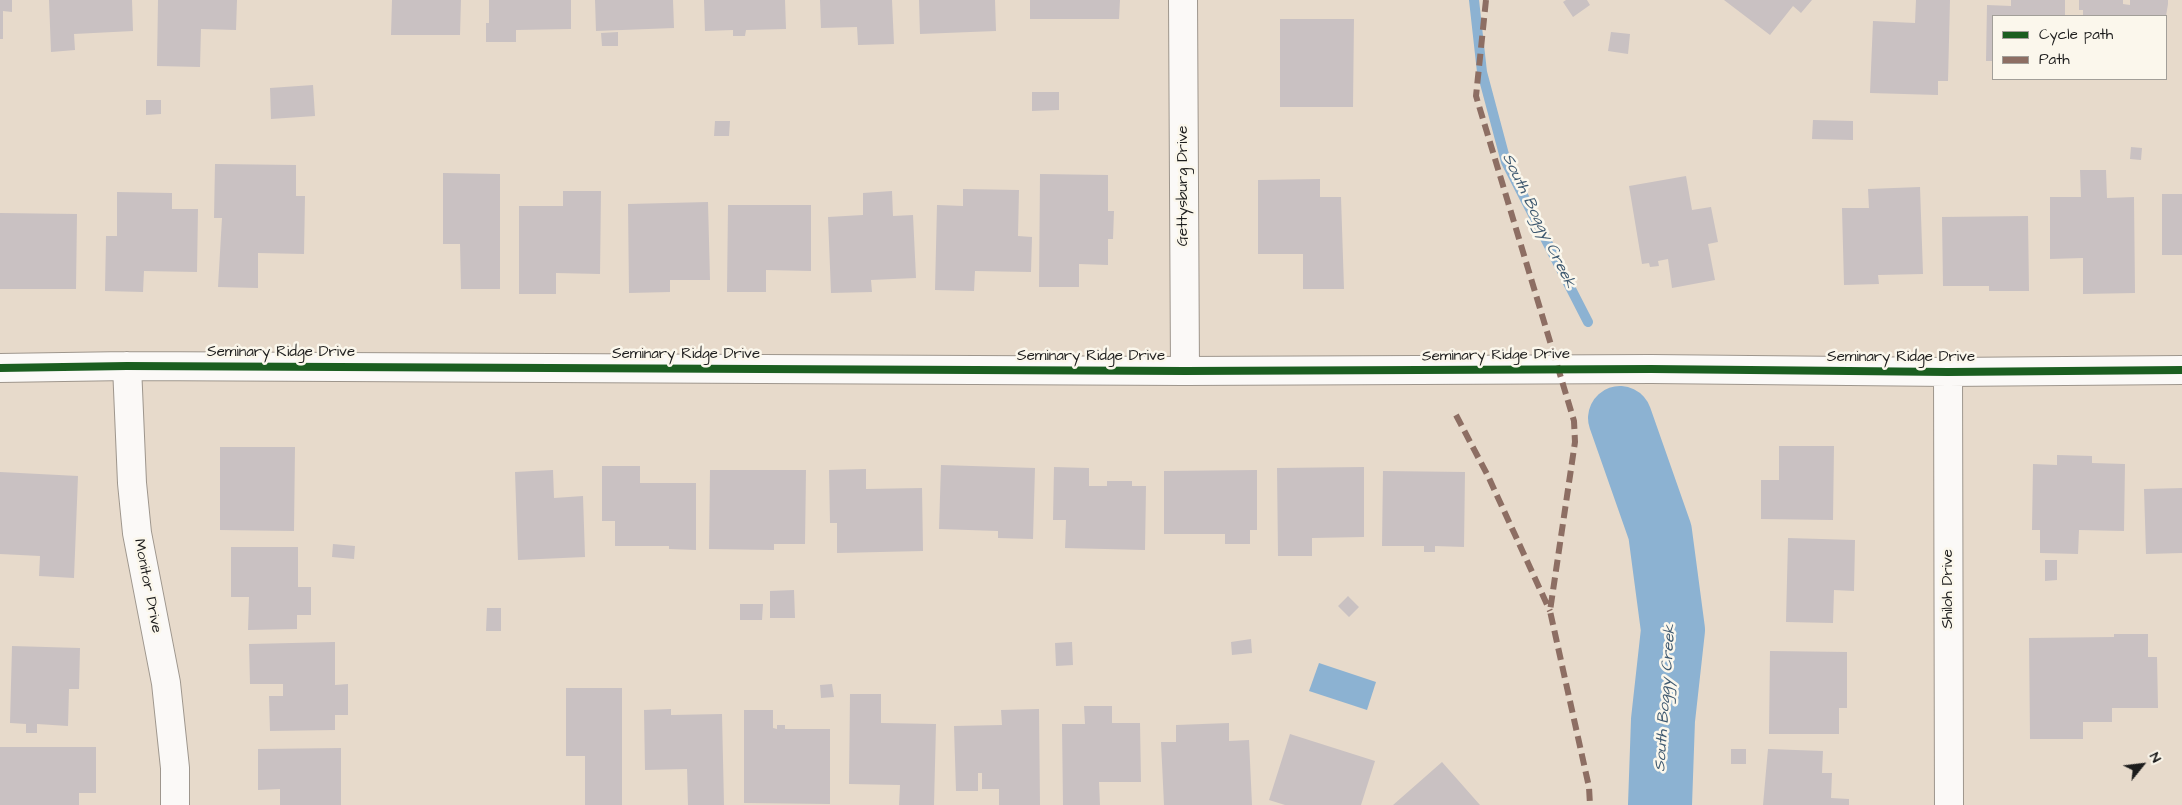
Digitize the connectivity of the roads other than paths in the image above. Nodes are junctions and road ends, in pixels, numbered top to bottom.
1 (1183, 0) edge
2 (126, 366) junction
3 (0, 368) edge
4 (2182, 370) edge
5 (1184, 371) junction
6 (1948, 372) junction
7 (175, 805) edge
8 (1949, 805) edge

1 - 5 street, Gettysburg Drive
2 - 3 street, Seminary Ridge Drive
2 - 5 street, Seminary Ridge Drive
2 - 7 street, Monitor Drive
4 - 6 street, Seminary Ridge Drive
5 - 6 street, Seminary Ridge Drive
6 - 8 street, Shiloh Drive

